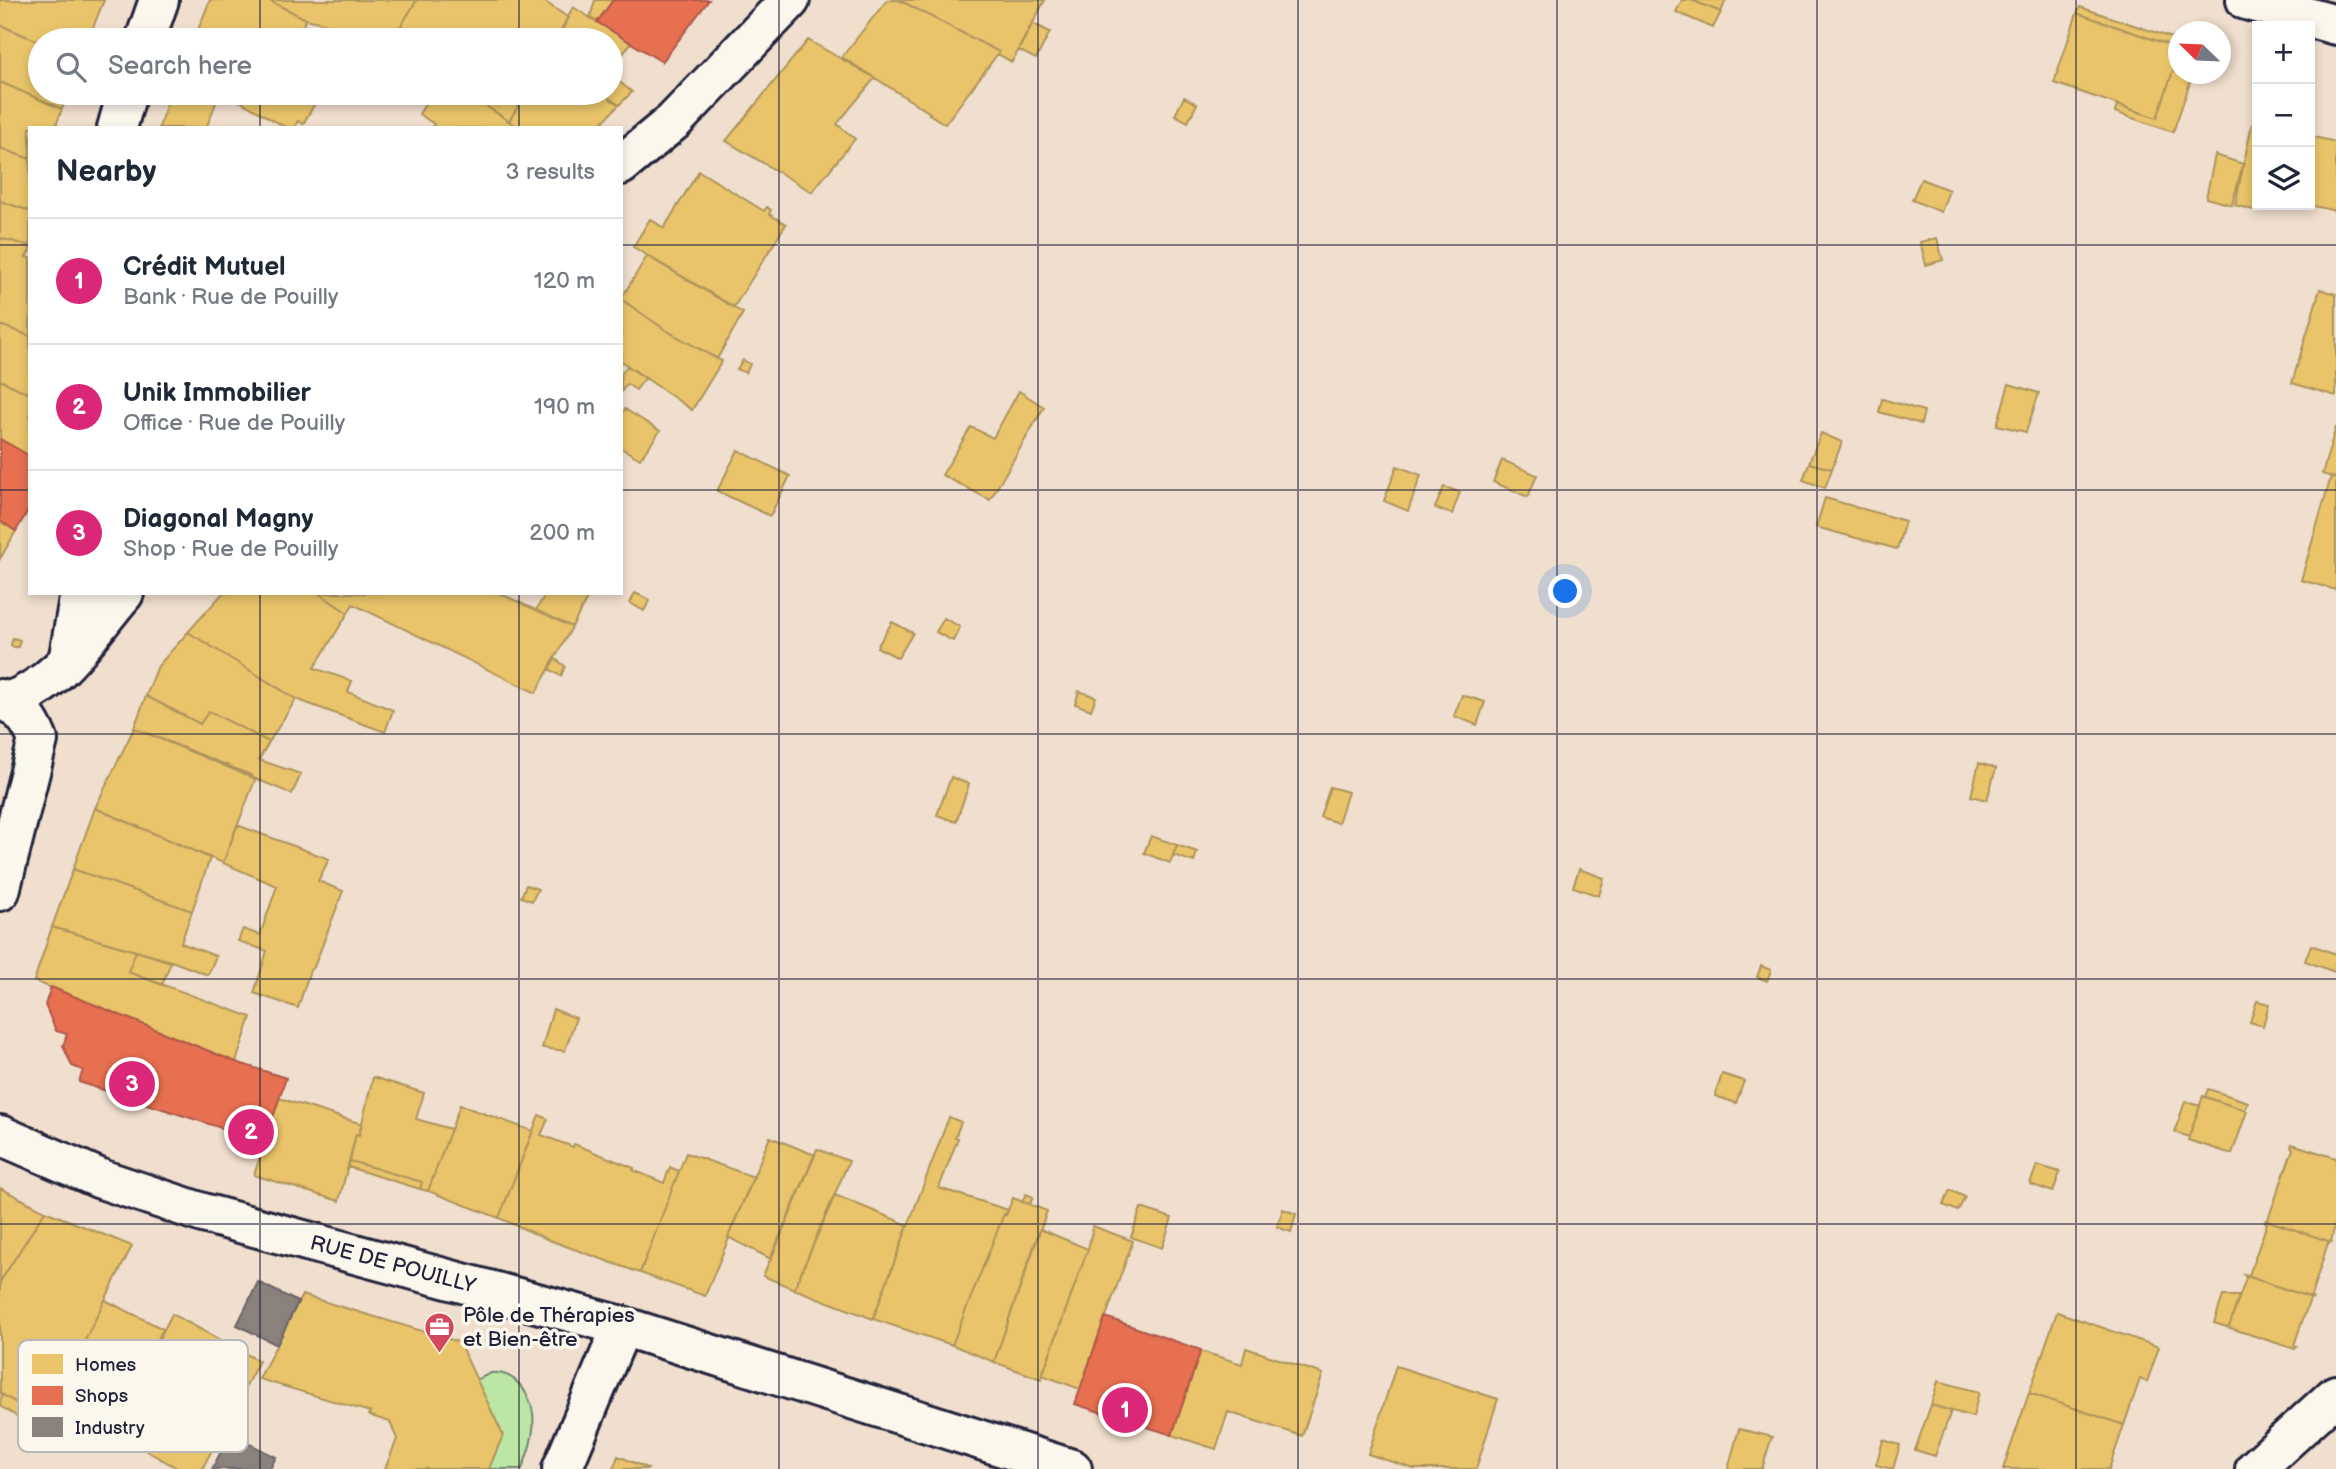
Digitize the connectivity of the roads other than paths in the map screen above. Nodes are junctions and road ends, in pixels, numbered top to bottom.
1 (159, 0) edge
2 (790, 0) edge
3 (2261, 4) edge
4 (2336, 25) edge
5 (149, 28) edge
6 (124, 105) edge
7 (118, 126) edge
8 (623, 163) edge
9 (80, 595) edge
10 (122, 595) edge
11 (68, 662) junction
12 (4, 701) edge
13 (38, 740) junction
14 (0, 891) edge
15 (0, 1135) edge
16 (622, 1325) junction
17 (2336, 1395) edge
18 (562, 1469) edge
19 (1072, 1469) edge
20 (2255, 1469) edge

1 - 5 street
2 - 8 street
3 - 4 street
6 - 7 street
9 - 11 street
10 - 11 street
11 - 12 street
11 - 13 street
12 - 13 street
13 - 14 street
15 - 16 street, RUE DE POUILLY
16 - 18 street
16 - 19 street, RUE DE POUILLY
17 - 20 street

